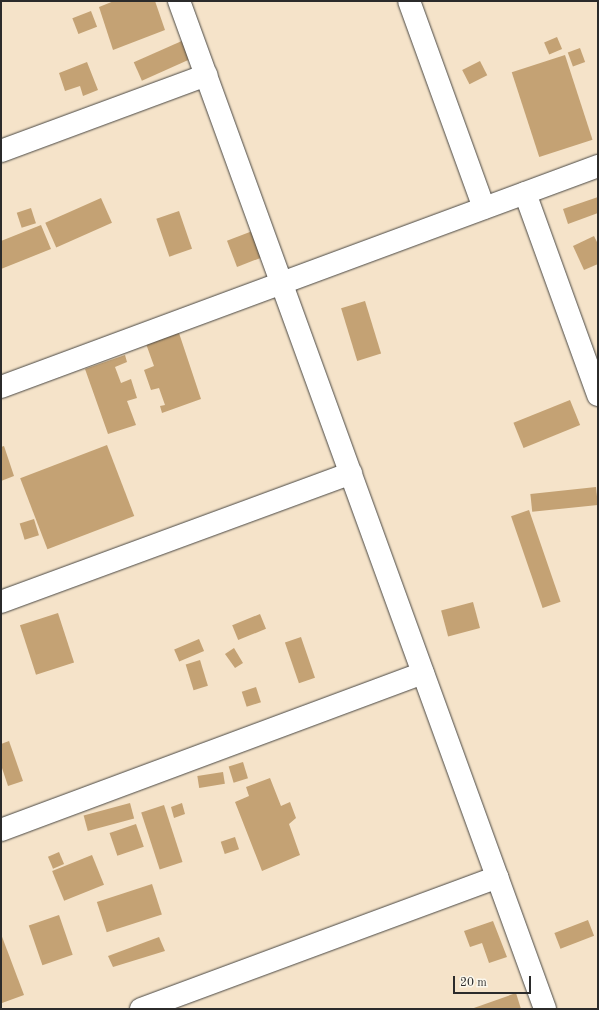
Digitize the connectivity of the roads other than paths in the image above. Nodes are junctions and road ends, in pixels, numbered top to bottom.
1 (179, 1) edge
2 (409, 1) edge
3 (206, 75) junction
4 (1, 151) edge
5 (598, 166) edge
6 (524, 193) junction
7 (484, 208) junction
8 (282, 283) junction
9 (1, 387) edge
10 (598, 395) edge
11 (351, 473) junction
12 (1, 602) edge
13 (424, 674) junction
14 (1, 830) edge
15 (498, 877) junction
16 (141, 1009) edge
17 (545, 1009) edge

1 - 3 street
2 - 7 street
3 - 4 street
3 - 8 street
5 - 6 street
6 - 7 street
6 - 10 street
7 - 8 street
8 - 9 street
8 - 11 street
11 - 12 street
11 - 13 street
13 - 14 street
13 - 15 street
15 - 16 street
15 - 17 street

